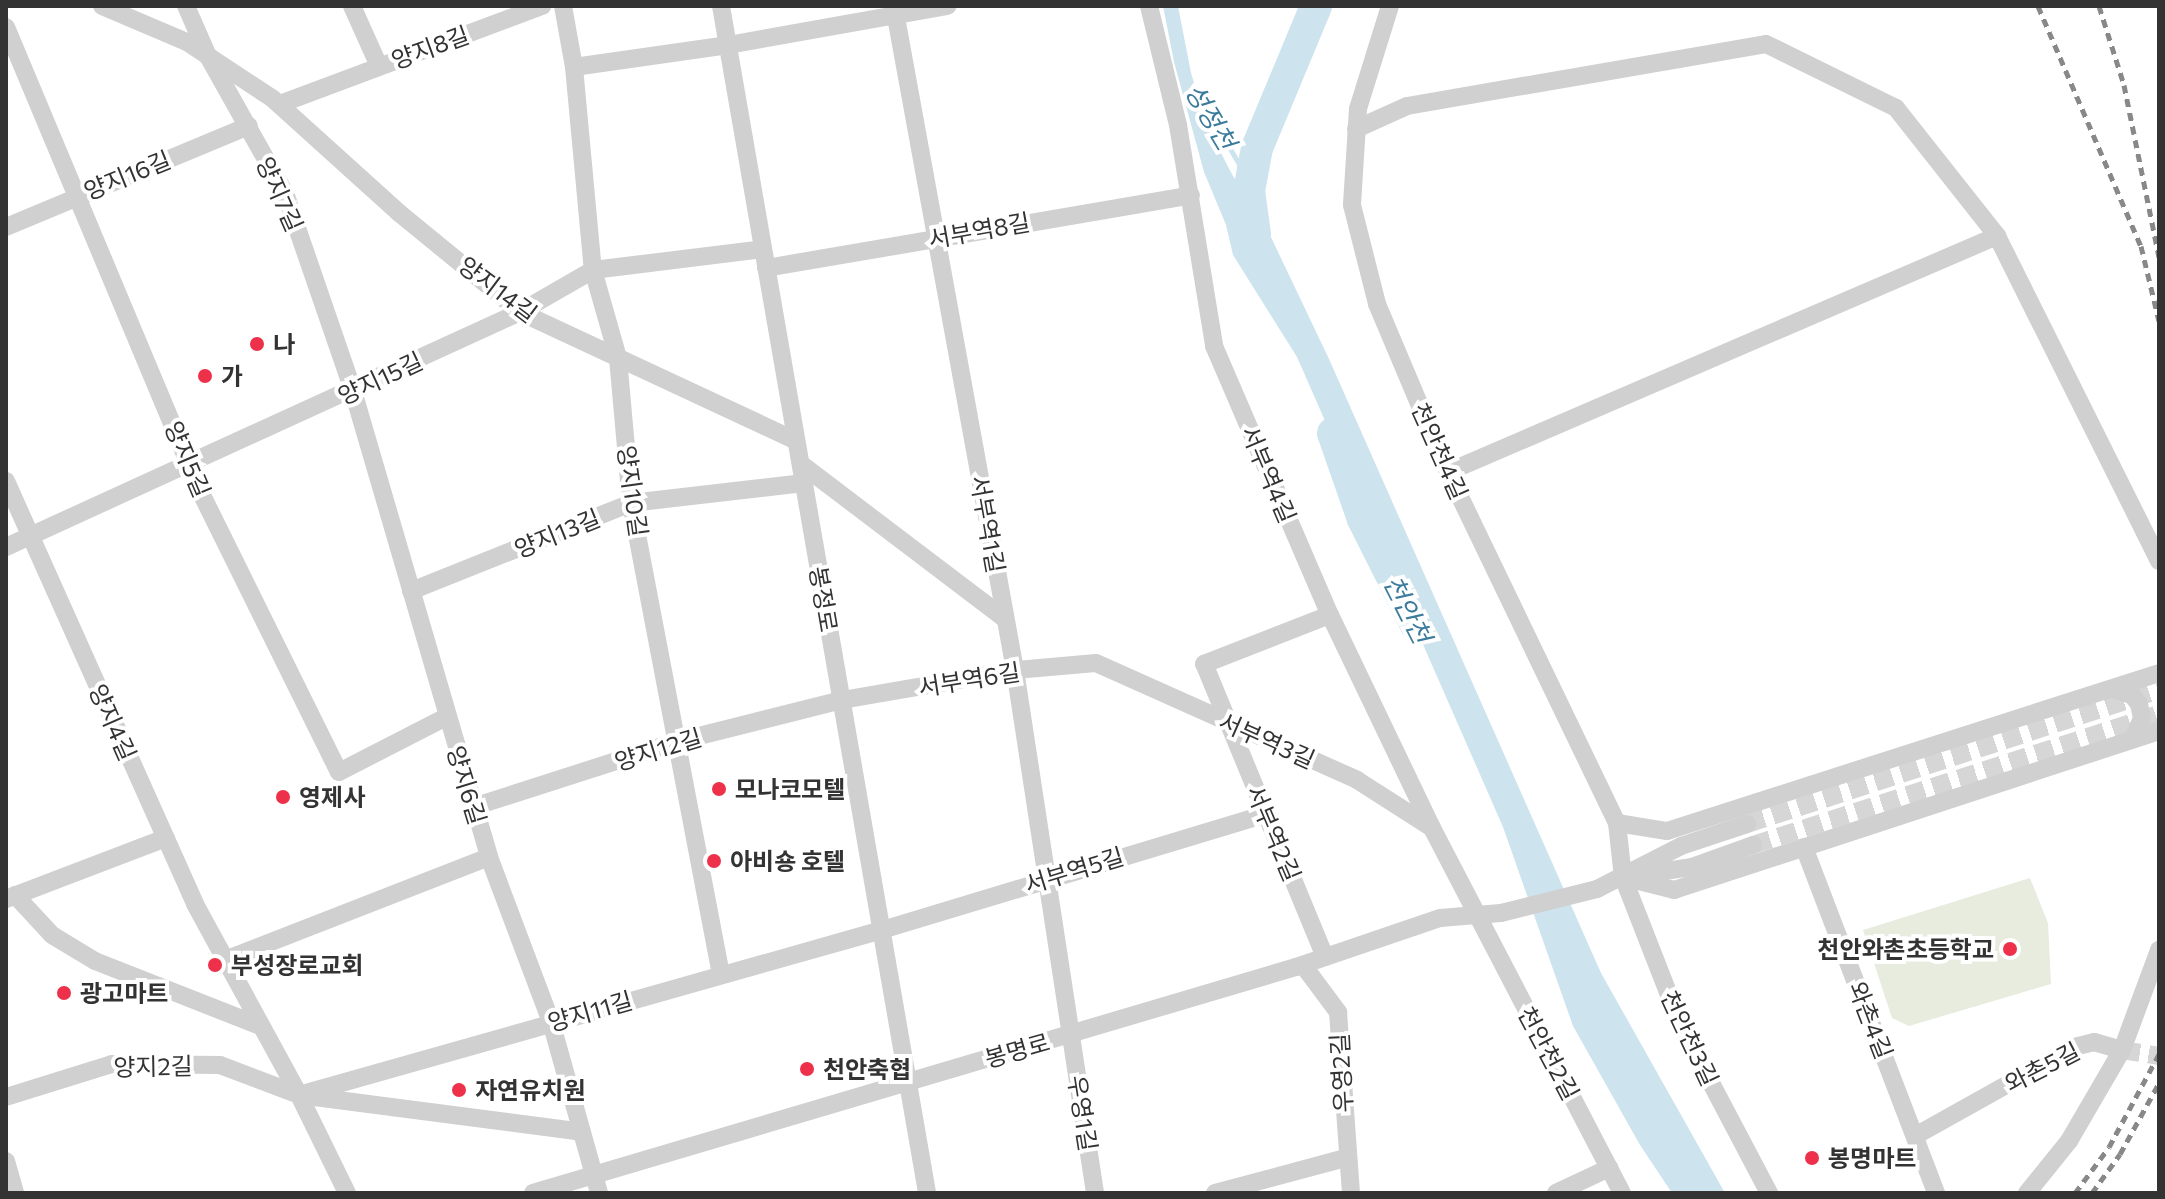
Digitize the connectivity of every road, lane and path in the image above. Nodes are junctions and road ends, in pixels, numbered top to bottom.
1 (102, 6) edge
2 (186, 6) edge
3 (352, 6) edge
4 (542, 6) edge
5 (563, 6) edge
6 (721, 6) edge
7 (948, 6) edge
8 (1149, 6) edge
9 (1390, 6) edge
10 (894, 11) edge
11 (6, 27) edge
12 (728, 45) junction
13 (208, 56) junction
14 (379, 66) junction
15 (574, 67) junction
16 (280, 104) junction
17 (249, 126) junction
18 (1356, 129) junction
19 (79, 194) junction
20 (1191, 195) junction
21 (6, 227) edge
22 (1997, 236) junction
23 (936, 237) junction
24 (763, 249) junction
25 (766, 268) junction
26 (593, 270) junction
27 (520, 312) junction
28 (618, 358) junction
29 (353, 391) junction
30 (795, 440) junction
31 (190, 464) junction
32 (801, 464) junction
33 (1448, 472) junction
34 (6, 481) edge
35 (804, 483) junction
36 (631, 503) junction
37 (29, 536) junction
38 (6, 547) edge
39 (2159, 561) edge
40 (411, 591) junction
41 (1330, 615) junction
42 (1005, 619) junction
43 (1096, 663) joint
44 (1015, 670) junction
45 (2159, 673) edge
46 (2113, 689) junction
47 (842, 700) junction
48 (446, 717) junction
49 (1227, 721) junction
50 (2159, 731) edge
51 (2133, 739) junction
52 (679, 741) junction
53 (476, 806) junction
54 (1266, 814) junction
55 (1617, 823) junction
56 (1747, 824) tunnel mouth
57 (1432, 828) junction
58 (166, 838) junction
59 (1753, 845) tunnel mouth
60 (1804, 847) junction
61 (489, 857) junction
62 (1623, 877) junction
63 (1045, 878) junction
64 (11, 897) edge
65 (1475, 914) junction
66 (882, 930) junction
67 (2159, 950) edge
68 (1325, 957) junction
69 (225, 960) junction
70 (1303, 965) junction
71 (721, 974) junction
72 (551, 1022) junction
73 (260, 1026) junction
74 (1071, 1034) junction
75 (2122, 1050) junction
76 (909, 1081) junction
77 (299, 1095) junction
78 (6, 1097) edge
79 (582, 1132) junction
80 (1915, 1136) junction
81 (1346, 1158) junction
82 (6, 1161) edge
83 (1609, 1168) junction
84 (597, 1184) edge
85 (15, 1193) edge
86 (347, 1193) edge
87 (533, 1193) edge
88 (927, 1193) edge
89 (1095, 1193) edge
90 (1215, 1193) edge
91 (1351, 1193) edge
92 (1556, 1193) edge
93 (1622, 1193) edge
94 (1769, 1193) edge
95 (1936, 1193) edge
96 (2027, 1193) edge

1 - 13 street, 양지14길
2 - 13 street, 양지7길
3 - 14 street, 양지8길
4 - 14 street, 양지8길
5 - 15 street, 양지10길
6 - 12 street, 봉정로
7 - 10 street
8 - 20 street, 서부역4길
9 - 18 street, 천안천4길
10 - 12 street
10 - 23 street, 서부역1길
11 - 19 street, 양지5길
12 - 15 street
12 - 24 street, 봉정로
13 - 16 street, 양지14길
13 - 17 street, 양지7길
14 - 16 street
15 - 26 street, 양지10길
16 - 27 street, 양지14길
17 - 19 street, 양지16길
17 - 29 street, 양지7길
18 - 22 street
18 - 33 street, 천안천4길
19 - 21 street, 양지16길
19 - 31 street, 양지5길
20 - 23 street, 서부역8길
20 - 41 street, 서부역4길
22 - 33 street
22 - 39 street
23 - 25 street, 서부역8길
23 - 42 street, 서부역1길
24 - 25 street, 봉정로
24 - 26 street, 양지15길
25 - 30 street, 봉정로
26 - 27 street, 양지15길
26 - 28 street, 양지10길
27 - 28 street, 양지14길
27 - 29 street, 양지15길
28 - 30 street, 양지14길
28 - 36 street, 양지10길
29 - 31 street, 양지15길
29 - 40 street, 양지6길
30 - 32 street, 봉정로
31 - 37 street, 양지15길
31 - 48 street, 양지5길
32 - 35 street, 봉정로
32 - 42 street
33 - 55 street, 천안천4길
34 - 37 street, 양지4길
35 - 36 street, 양지13길
35 - 47 street, 봉정로
36 - 40 street, 양지13길
36 - 52 street, 양지10길
37 - 38 street, 양지15길
37 - 58 street, 양지4길
40 - 48 street, 양지6길
41 - 49 street, 서부역2길
41 - 57 street, 서부역4길
42 - 44 street, 서부역1길
43 - 44 street, 서부역6길
43 - 49 street, 서부역3길
44 - 47 street, 서부역6길
44 - 63 street, 서부역1길
45 - 46 street
46 - 51 street
46 - 55 street
47 - 52 street, 양지12길
47 - 66 street, 봉정로
48 - 53 street, 양지6길
49 - 54 street, 서부역2길
49 - 57 street, 서부역3길
50 - 51 street
51 - 60 street
52 - 53 street, 양지12길
52 - 71 street, 양지10길
53 - 61 street, 양지6길
54 - 63 street, 서부역5길
54 - 68 street, 서부역2길
55 - 62 street, 천안천4길
56 - 62 street
57 - 65 street, 서부역4길
58 - 64 street
58 - 69 street, 양지4길
59 - 62 street
60 - 62 street
60 - 80 street, 와촌4길
61 - 69 street
61 - 72 street, 양지6길
62 - 65 street, 봉명로
62 - 94 street, 천안천3길
63 - 66 street, 서부역5길
63 - 74 street, 서부역1길
64 - 73 street
65 - 68 street, 봉명로
65 - 83 street, 천안천2길
66 - 71 street, 양지11길
66 - 76 street, 봉정로
67 - 75 street
68 - 70 street, 봉명로
69 - 73 street, 양지4길
70 - 74 street, 봉명로
70 - 81 street, 우영2길
71 - 72 street, 양지11길
72 - 77 street, 양지11길
72 - 79 street, 양지6길
73 - 77 street, 양지4길
74 - 76 street, 봉명로
74 - 89 street, 우영1길
75 - 80 street, 와촌5길
75 - 96 street
76 - 84 street, 봉명로
76 - 88 street, 봉정로
77 - 78 street, 양지2길
77 - 79 street
77 - 86 street, 양지4길
79 - 84 street, 양지6길
80 - 95 street, 와촌4길
81 - 90 street
81 - 91 street, 우영2길
82 - 85 street
83 - 92 street
83 - 93 street, 천안천2길
84 - 87 street, 봉명로

